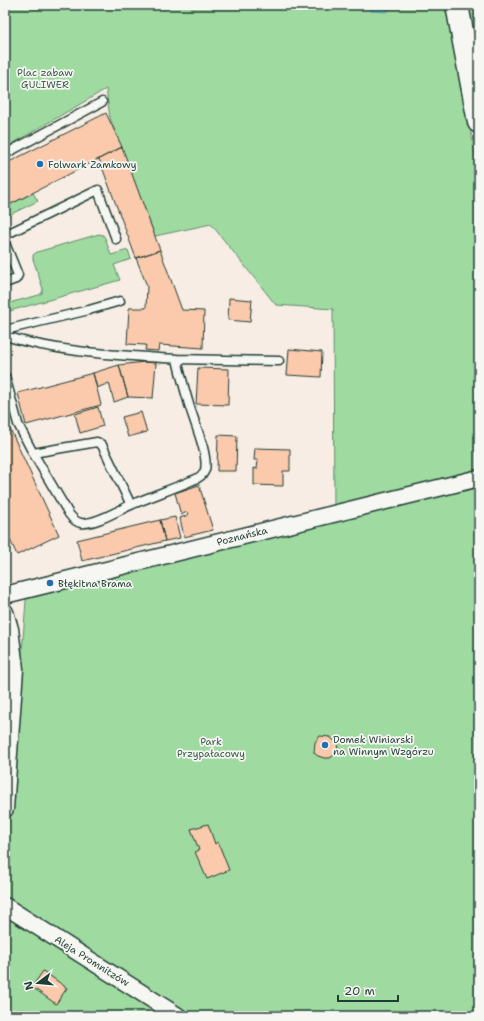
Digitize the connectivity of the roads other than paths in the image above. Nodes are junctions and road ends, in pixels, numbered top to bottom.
1 (457, 5) edge
2 (102, 102) dead end
3 (479, 122) edge
4 (5, 154) edge
5 (5, 235) edge
6 (116, 239) dead end
7 (5, 244) edge
8 (5, 283) edge
9 (120, 300) dead end
10 (5, 330) edge
11 (5, 336) edge
12 (177, 359) junction
13 (279, 361) dead end
14 (5, 376) edge
15 (33, 453) junction
16 (479, 478) edge
17 (131, 504) junction
18 (5, 595) edge
19 (5, 612) edge
20 (6, 780) edge
21 (5, 809) edge
22 (5, 906) edge
23 (178, 1016) edge

1 - 3 street
2 - 4 lane
5 - 6 lane
7 - 8 lane
9 - 10 lane
11 - 12 lane
12 - 13 lane
12 - 17 lane
14 - 15 lane
15 - 17 lane
15 - 17 lane
16 - 18 street, Poznańska
19 - 20 street
20 - 21 street
22 - 23 street, Aleja Promnitzów

